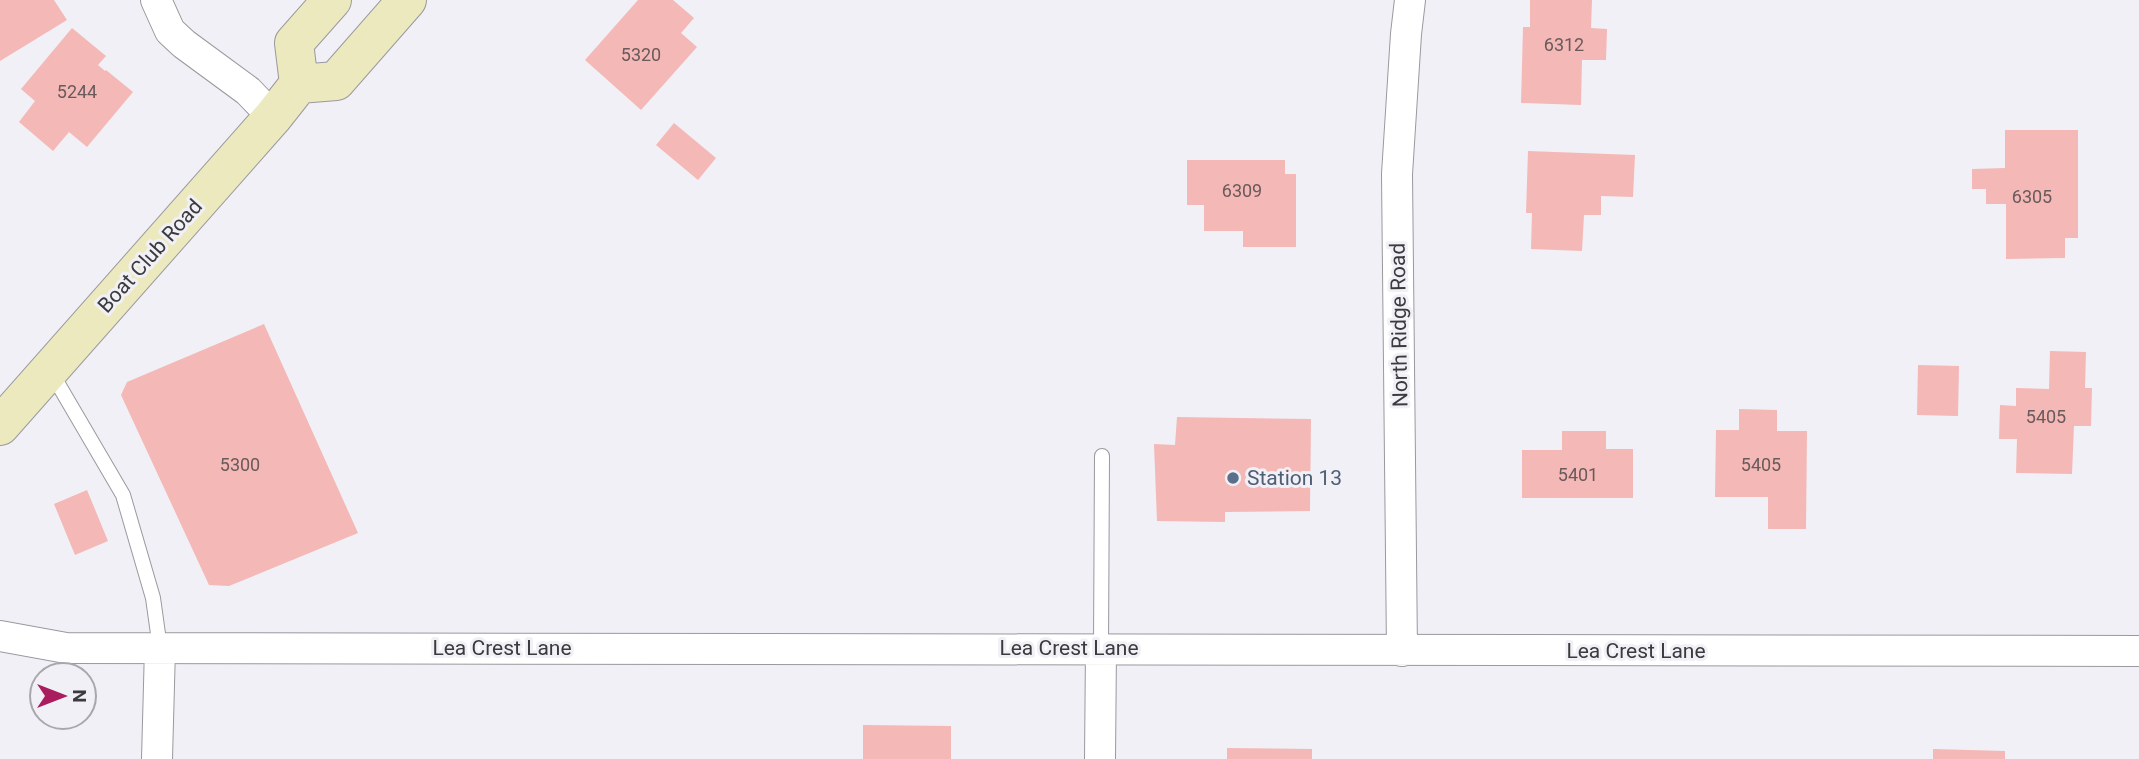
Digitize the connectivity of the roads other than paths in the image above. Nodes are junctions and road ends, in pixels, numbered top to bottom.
1 (156, 0) edge
2 (332, 0) edge
3 (407, 0) edge
4 (1410, 0) edge
5 (299, 84) junction
6 (273, 117) junction
7 (49, 370) junction
8 (0, 426) edge
9 (1102, 456) dead end
10 (0, 636) edge
11 (160, 648) junction
12 (1101, 648) junction
13 (1402, 651) junction
14 (2139, 652) edge
15 (158, 759) edge
16 (1100, 759) edge

1 - 6 street
2 - 5 main road
3 - 5 main road
4 - 13 street, North Ridge Road
5 - 6 main road, Boat Club Road
6 - 7 main road, Boat Club Road
7 - 8 main road, Boat Club Road
7 - 11 lane
9 - 12 lane
10 - 11 street, Lea Crest Lane
11 - 12 street, Lea Crest Lane
11 - 15 street
12 - 13 street, Lea Crest Lane
12 - 16 street
13 - 14 street, Lea Crest Lane

